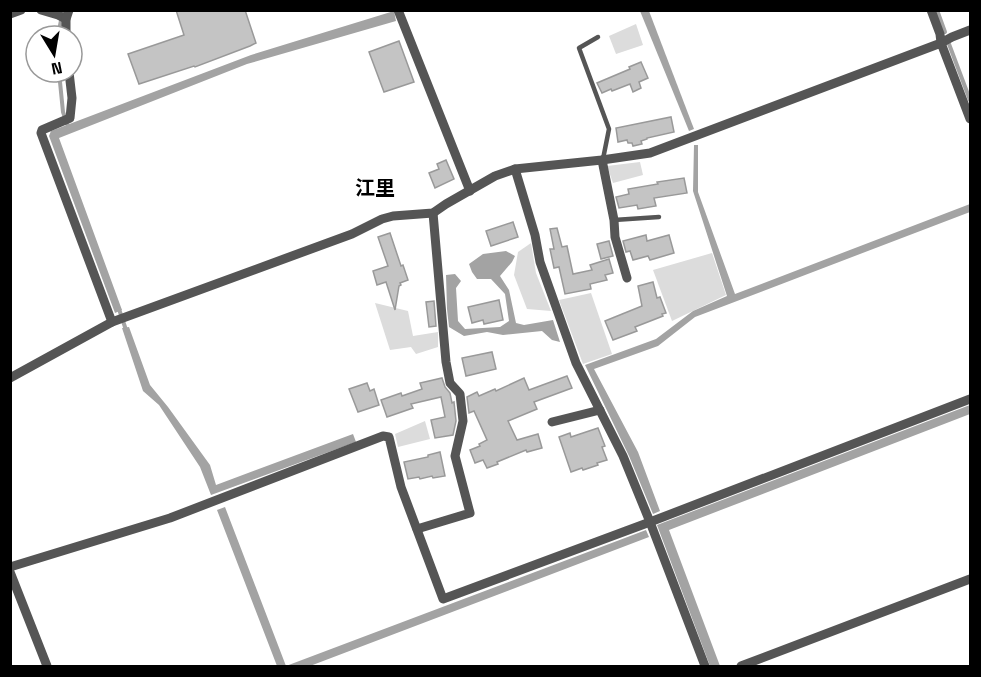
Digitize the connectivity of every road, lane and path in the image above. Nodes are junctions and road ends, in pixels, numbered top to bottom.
1 (21, 10) edge
2 (41, 10) edge
3 (931, 10) edge
4 (10, 14) edge
5 (64, 15) edge
6 (400, 15) edge
7 (970, 30) edge
8 (598, 38) dead end
9 (941, 43) junction
10 (70, 84) edge
11 (970, 119) edge
12 (602, 160) junction
13 (515, 169) junction
14 (470, 191) junction
15 (433, 213) junction
16 (658, 218) dead end
17 (614, 220) junction
18 (627, 278) dead end
19 (119, 319) junction
20 (10, 378) edge
21 (970, 399) edge
22 (600, 410) junction
23 (552, 422) dead end
24 (656, 520) junction
25 (417, 530) junction
26 (10, 567) edge
27 (10, 572) edge
28 (970, 579) edge
29 (47, 666) edge
30 (705, 666) edge
31 (741, 666) edge

1 - 4 street
2 - 5 street
3 - 9 street
6 - 14 street
7 - 9 street
8 - 12 lane
9 - 11 street
9 - 12 street
10 - 19 street
12 - 13 street
12 - 17 street
13 - 14 street
13 - 22 street
14 - 15 street
15 - 19 street
15 - 25 street
16 - 17 lane
17 - 18 street
19 - 20 street
21 - 24 street
22 - 23 street
22 - 24 street
24 - 25 street
24 - 30 street
25 - 26 street
27 - 29 street
28 - 31 street

